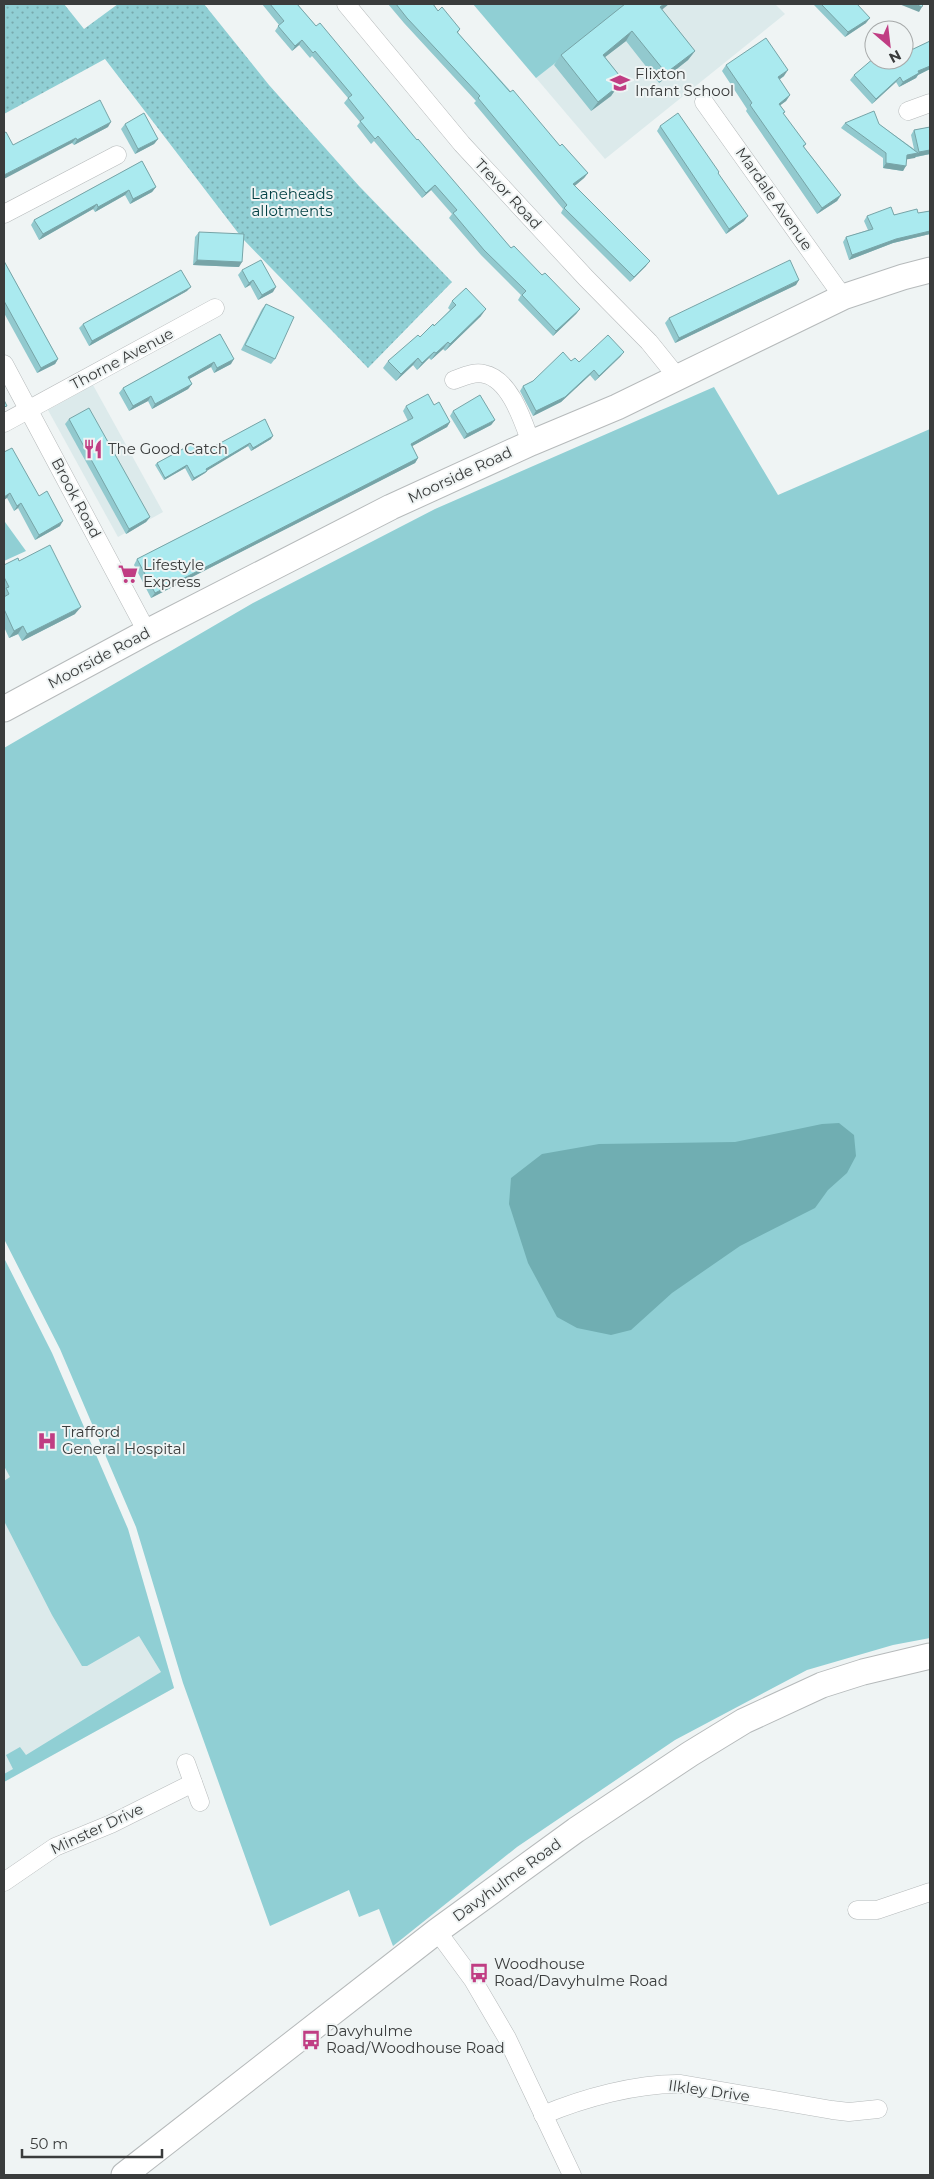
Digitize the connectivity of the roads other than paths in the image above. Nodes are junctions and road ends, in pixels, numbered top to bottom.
1 (346, 4) edge
2 (704, 102) dead end
3 (930, 103) edge
4 (908, 111) dead end
5 (117, 155) dead end
6 (4, 214) edge
7 (930, 270) edge
8 (844, 297) junction
9 (215, 308) dead end
10 (4, 364) edge
11 (678, 378) junction
12 (454, 380) dead end
13 (28, 409) junction
14 (4, 423) edge
15 (531, 443) junction
16 (147, 632) junction
17 (4, 709) edge
18 (930, 1656) edge
19 (186, 1763) dead end
20 (193, 1783) junction
21 (200, 1802) dead end
22 (4, 1882) edge
23 (930, 1892) edge
24 (857, 1910) dead end
25 (437, 1931) junction
26 (878, 2109) dead end
27 (543, 2115) junction
28 (124, 2175) edge
29 (572, 2175) edge

1 - 11 street, Trevor Road
2 - 8 street, Mardale Avenue
3 - 4 street
5 - 6 street
7 - 8 street, Moorside Road
8 - 11 street, Moorside Road
9 - 13 street, Thorne Avenue
10 - 13 street, Brook Road
11 - 15 street, Moorside Road
12 - 15 street
13 - 14 street, Thorne Avenue
13 - 16 street, Brook Road
15 - 16 street, Moorside Road
16 - 17 street, Moorside Road
18 - 25 street, Davyhulme Road
19 - 20 street
20 - 21 street
20 - 22 street, Minster Drive
23 - 24 street
25 - 27 street
25 - 28 street, Davyhulme Road
26 - 27 street, Ilkley Drive
27 - 29 street

